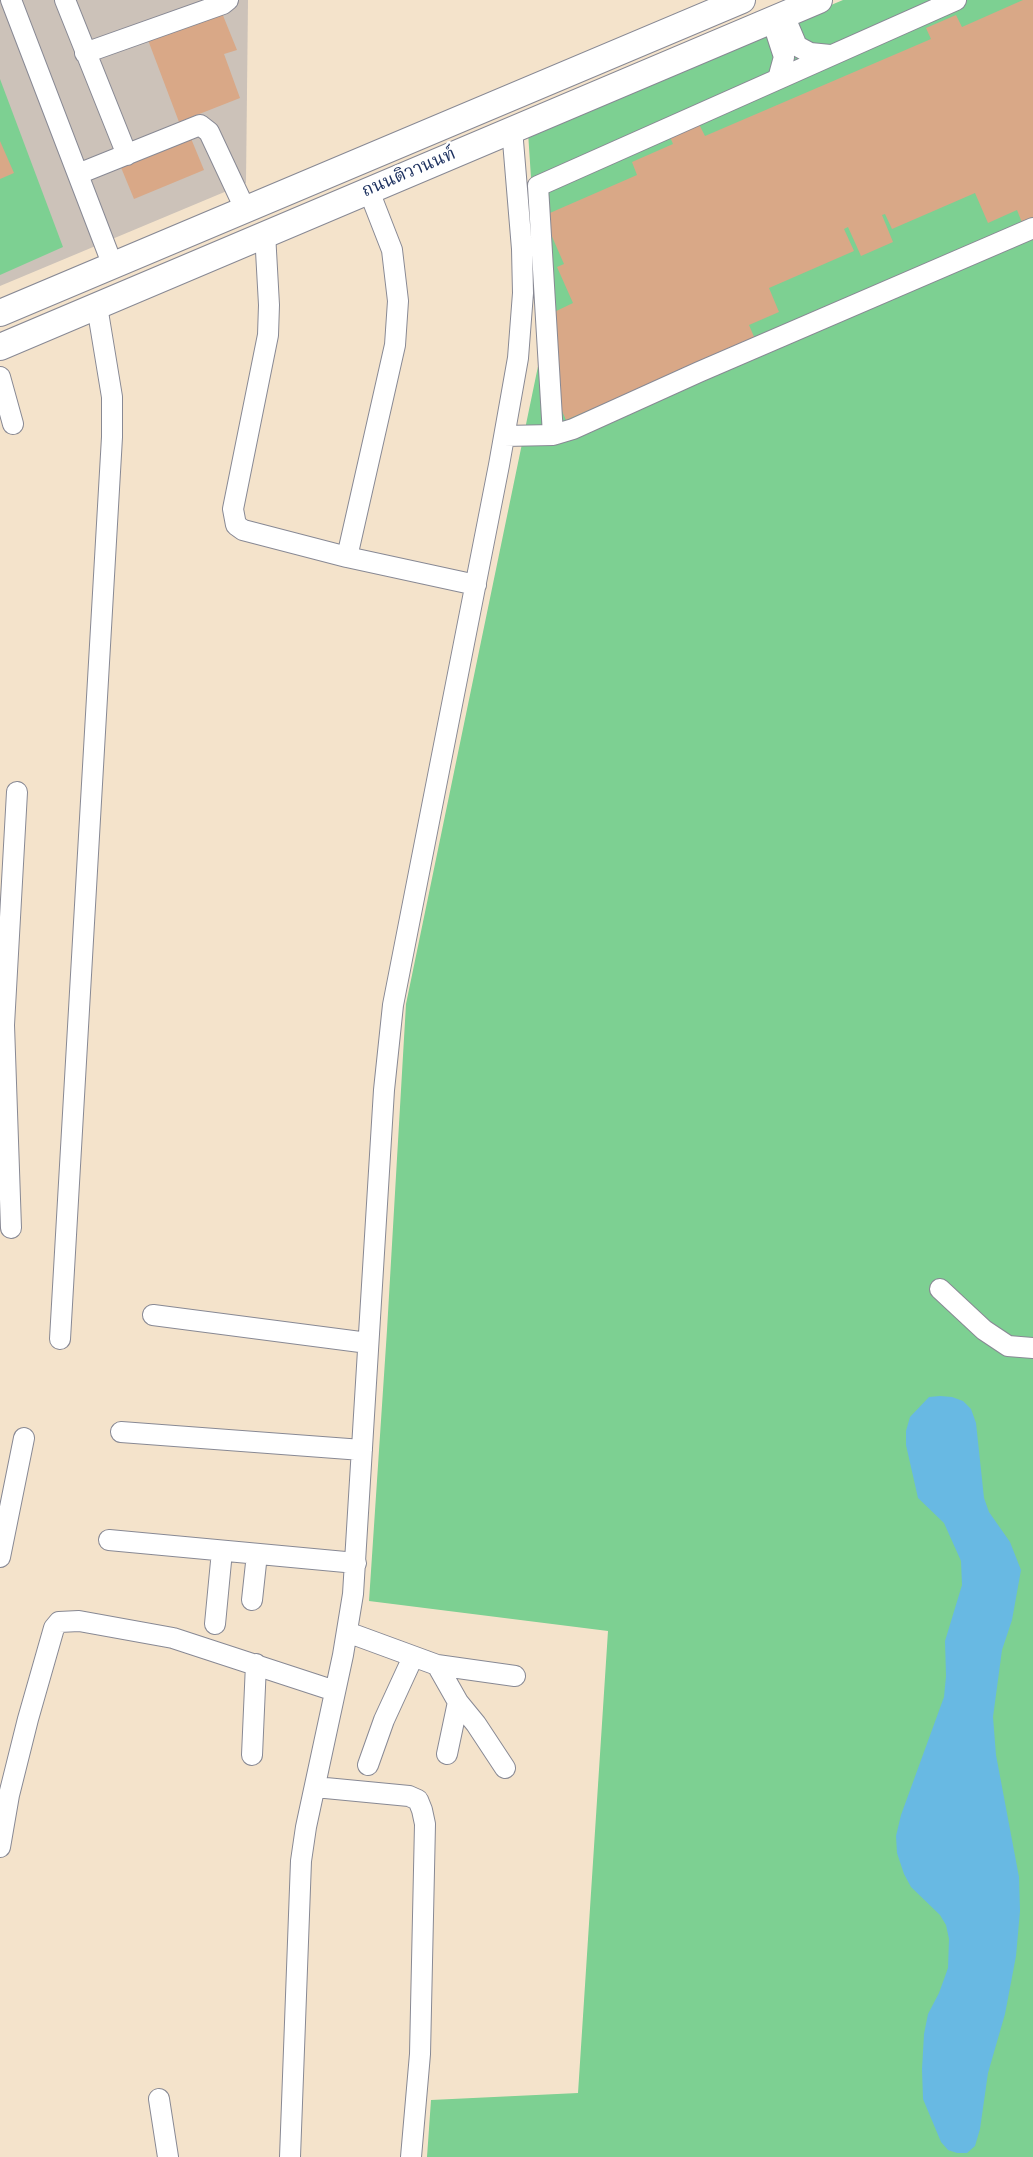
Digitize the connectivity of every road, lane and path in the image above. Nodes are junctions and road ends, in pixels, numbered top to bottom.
1 (11, 0) edge
2 (65, 0) edge
3 (228, 0) edge
4 (741, 0) edge
5 (819, 0) edge
6 (956, 0) edge
7 (778, 17) junction
8 (85, 54) junction
9 (832, 54) junction
10 (778, 79) junction
11 (512, 129) junction
12 (127, 155) junction
13 (78, 174) junction
14 (369, 191) junction
15 (246, 211) junction
16 (1033, 228) edge
17 (265, 234) junction
18 (113, 266) junction
19 (85, 277) junction
20 (124, 294) junction
21 (97, 306) junction
22 (0, 313) edge
23 (0, 347) edge
24 (0, 377) edge
25 (13, 424) dead end
26 (553, 435) junction
27 (504, 436) junction
28 (347, 557) junction
29 (476, 585) junction
30 (17, 792) dead end
31 (2, 1025) edge
32 (11, 1228) dead end
33 (940, 1289) dead end
34 (153, 1316) dead end
35 (60, 1339) dead end
36 (368, 1343) junction
37 (1033, 1348) edge
38 (121, 1432) dead end
39 (24, 1438) dead end
40 (362, 1450) junction
41 (109, 1540) dead end
42 (222, 1551) junction
43 (257, 1554) junction
44 (0, 1557) edge
45 (356, 1563) junction
46 (252, 1600) dead end
47 (215, 1624) dead end
48 (347, 1632) junction
49 (413, 1657) junction
50 (256, 1664) junction
51 (437, 1665) junction
52 (515, 1676) dead end
53 (335, 1691) junction
54 (458, 1702) junction
55 (447, 1754) dead end
56 (252, 1755) dead end
57 (368, 1765) dead end
58 (504, 1768) dead end
59 (315, 1787) junction
60 (0, 1847) edge
61 (159, 2099) dead end
62 (168, 2157) edge
63 (290, 2157) edge
64 (411, 2157) edge

1 - 13 street
2 - 8 street
3 - 8 street
4 - 15 main road, ถนนติวานนท์
5 - 7 main road, ถนนติวานนท์
6 - 9 street
7 - 9 street
7 - 10 street
7 - 11 main road, ถนนติวานนท์
8 - 12 street
9 - 10 street
10 - 26 street
11 - 14 main road, ถนนติวานนท์
11 - 27 street
12 - 13 street
12 - 15 street
13 - 18 street
14 - 17 main road, ถนนติวานนท์
14 - 28 street
15 - 18 main road, ถนนติวานนท์
16 - 26 street
17 - 20 main road, ถนนติวานนท์
17 - 28 street
18 - 19 main road, ถนนติวานนท์
18 - 20 main road
19 - 21 main road
19 - 22 main road, ถนนติวานนท์
20 - 21 main road, ถนนติวานนท์
21 - 23 main road, ถนนติวานนท์
21 - 35 street
24 - 25 street
26 - 27 street
27 - 29 street
28 - 29 street
29 - 36 street
30 - 31 street
31 - 32 street
33 - 37 street
34 - 36 street
36 - 40 street
38 - 40 street
39 - 44 street
40 - 45 street
41 - 42 street
42 - 43 street
42 - 47 street
43 - 45 street
43 - 46 street
45 - 48 street
48 - 49 street
48 - 53 street
49 - 51 street
49 - 57 street
50 - 53 street
50 - 56 street
50 - 60 street
51 - 52 street
51 - 54 street
53 - 59 street
54 - 55 street
54 - 58 street
59 - 63 street
59 - 64 street
61 - 62 street

